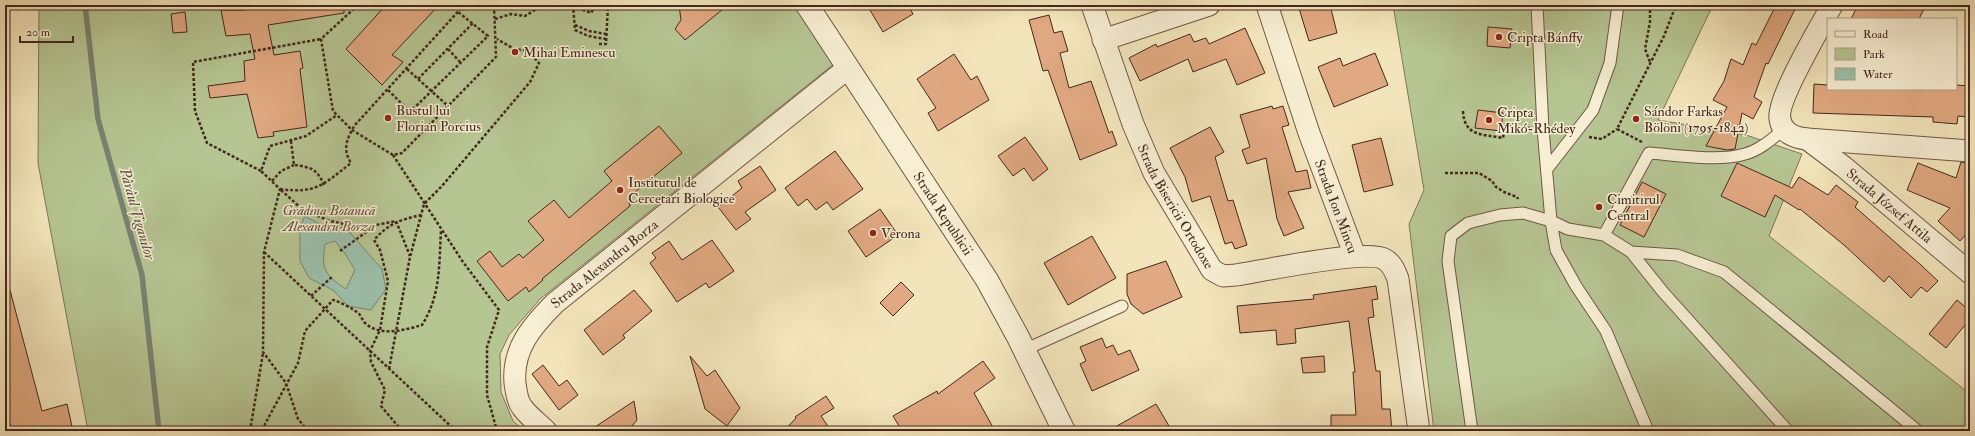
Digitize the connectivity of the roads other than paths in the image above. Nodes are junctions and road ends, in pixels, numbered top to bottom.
1 (807, 5) edge
2 (1092, 5) edge
3 (1209, 5) edge
4 (1268, 5) edge
5 (1537, 5) edge
6 (1618, 5) edge
7 (1832, 5) edge
8 (1103, 40) junction
9 (848, 68) junction
10 (1784, 129) junction
11 (1807, 139) junction
12 (1970, 151) edge
13 (1547, 169) junction
14 (1551, 221) junction
15 (1604, 235) junction
16 (1631, 252) junction
17 (1355, 256) junction
18 (1970, 273) edge
19 (1122, 306) dead end
20 (1024, 350) junction
21 (546, 431) edge
22 (1064, 431) edge
23 (1419, 431) edge
24 (1472, 431) edge
25 (1648, 431) edge
26 (1788, 431) edge
27 (1918, 431) edge

1 - 9 street, Strada Republicii
2 - 8 street, Strada Bisericii Ortodoxe
3 - 8 street
4 - 17 street, Strada Ion Mincu
5 - 13 lane
6 - 13 lane
7 - 10 street
8 - 17 street, Strada Bisericii Ortodoxe
9 - 20 street, Strada Republicii
9 - 21 street, Strada Alexandru Borza
10 - 11 street
10 - 15 lane
11 - 12 street
11 - 18 street, Strada József Attila
13 - 14 lane
14 - 15 lane
14 - 24 lane
14 - 25 lane
15 - 16 lane
16 - 26 lane
16 - 27 lane
17 - 23 street, Strada Ion Mincu
19 - 20 lane
20 - 22 street, Strada Republicii

